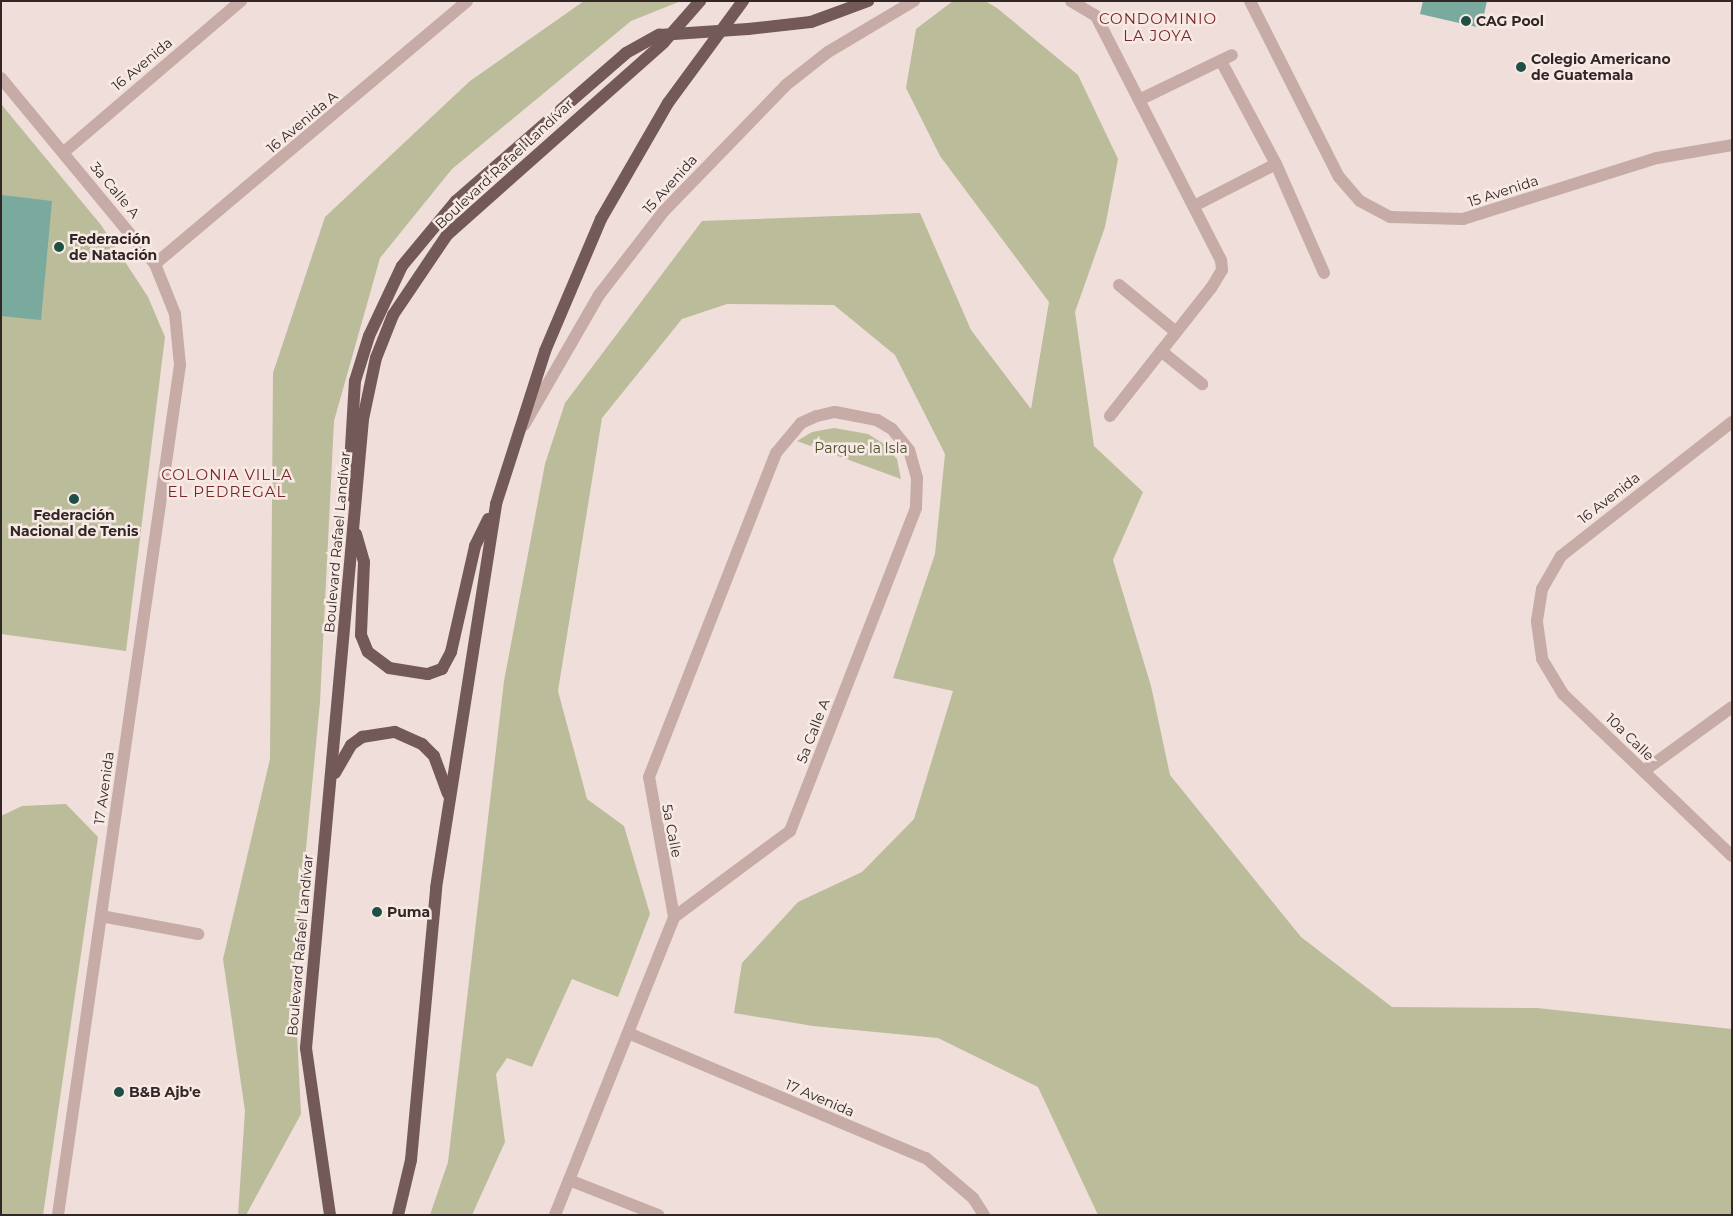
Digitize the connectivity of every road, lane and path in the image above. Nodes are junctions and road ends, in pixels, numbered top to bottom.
1 (240, 1) edge
2 (467, 1) edge
3 (700, 1) edge
4 (743, 1) edge
5 (868, 1) edge
6 (914, 1) edge
7 (1250, 1) edge
8 (1079, 3) edge
9 (1, 78) edge
10 (1139, 100) junction
11 (1732, 145) edge
12 (64, 152) junction
13 (1276, 164) junction
14 (1194, 206) junction
15 (155, 264) junction
16 (1324, 272) dead end
17 (1119, 285) dead end
18 (1176, 332) junction
19 (1161, 351) junction
20 (180, 365) joint
21 (1202, 384) dead end
22 (1110, 416) dead end
23 (1732, 422) edge
24 (512, 446) junction
25 (496, 504) junction
26 (355, 505) junction
27 (916, 508) joint
28 (354, 527) junction
29 (1537, 622) joint
30 (1732, 706) edge
31 (1644, 771) junction
32 (331, 782) junction
33 (450, 801) junction
34 (1732, 856) edge
35 (101, 916) junction
36 (674, 916) junction
37 (198, 934) dead end
38 (628, 1033) junction
39 (569, 1180) junction
40 (58, 1215) edge
41 (330, 1215) edge
42 (398, 1215) edge
43 (555, 1215) edge
44 (658, 1215) edge
45 (984, 1215) edge

1 - 12 street, 16 Avenida
2 - 15 street, 16 Avenida A
3 - 26 main road, Boulevard Rafael Landívar
4 - 24 main road
5 - 26 main road, bridge
6 - 24 street, 15 Avenida
7 - 11 street, 15 Avenida
8 - 10 street
9 - 12 street, 3a Calle A
10 - 13 street
10 - 14 street
12 - 15 street, 3a Calle A
13 - 14 street
13 - 16 street
14 - 18 street
15 - 20 street, 3a Calle A
17 - 18 street
18 - 19 street
19 - 21 street
19 - 22 street
20 - 35 street, 17 Avenida
23 - 29 street, 16 Avenida
24 - 25 main road
25 - 28 main road
25 - 33 main road
26 - 28 main road, Boulevard Rafael Landívar
27 - 36 street, 5a Calle A
27 - 36 street, 5a Calle
28 - 32 main road, Boulevard Rafael Landívar
29 - 31 street, 10a Calle
30 - 31 street
31 - 34 street, 10a Calle
32 - 33 main road
32 - 41 main road, Boulevard Rafael Landívar
33 - 42 main road
35 - 37 street
35 - 40 street, 17 Avenida
36 - 38 street
38 - 39 street
38 - 45 street, 17 Avenida
39 - 43 street
39 - 44 street

